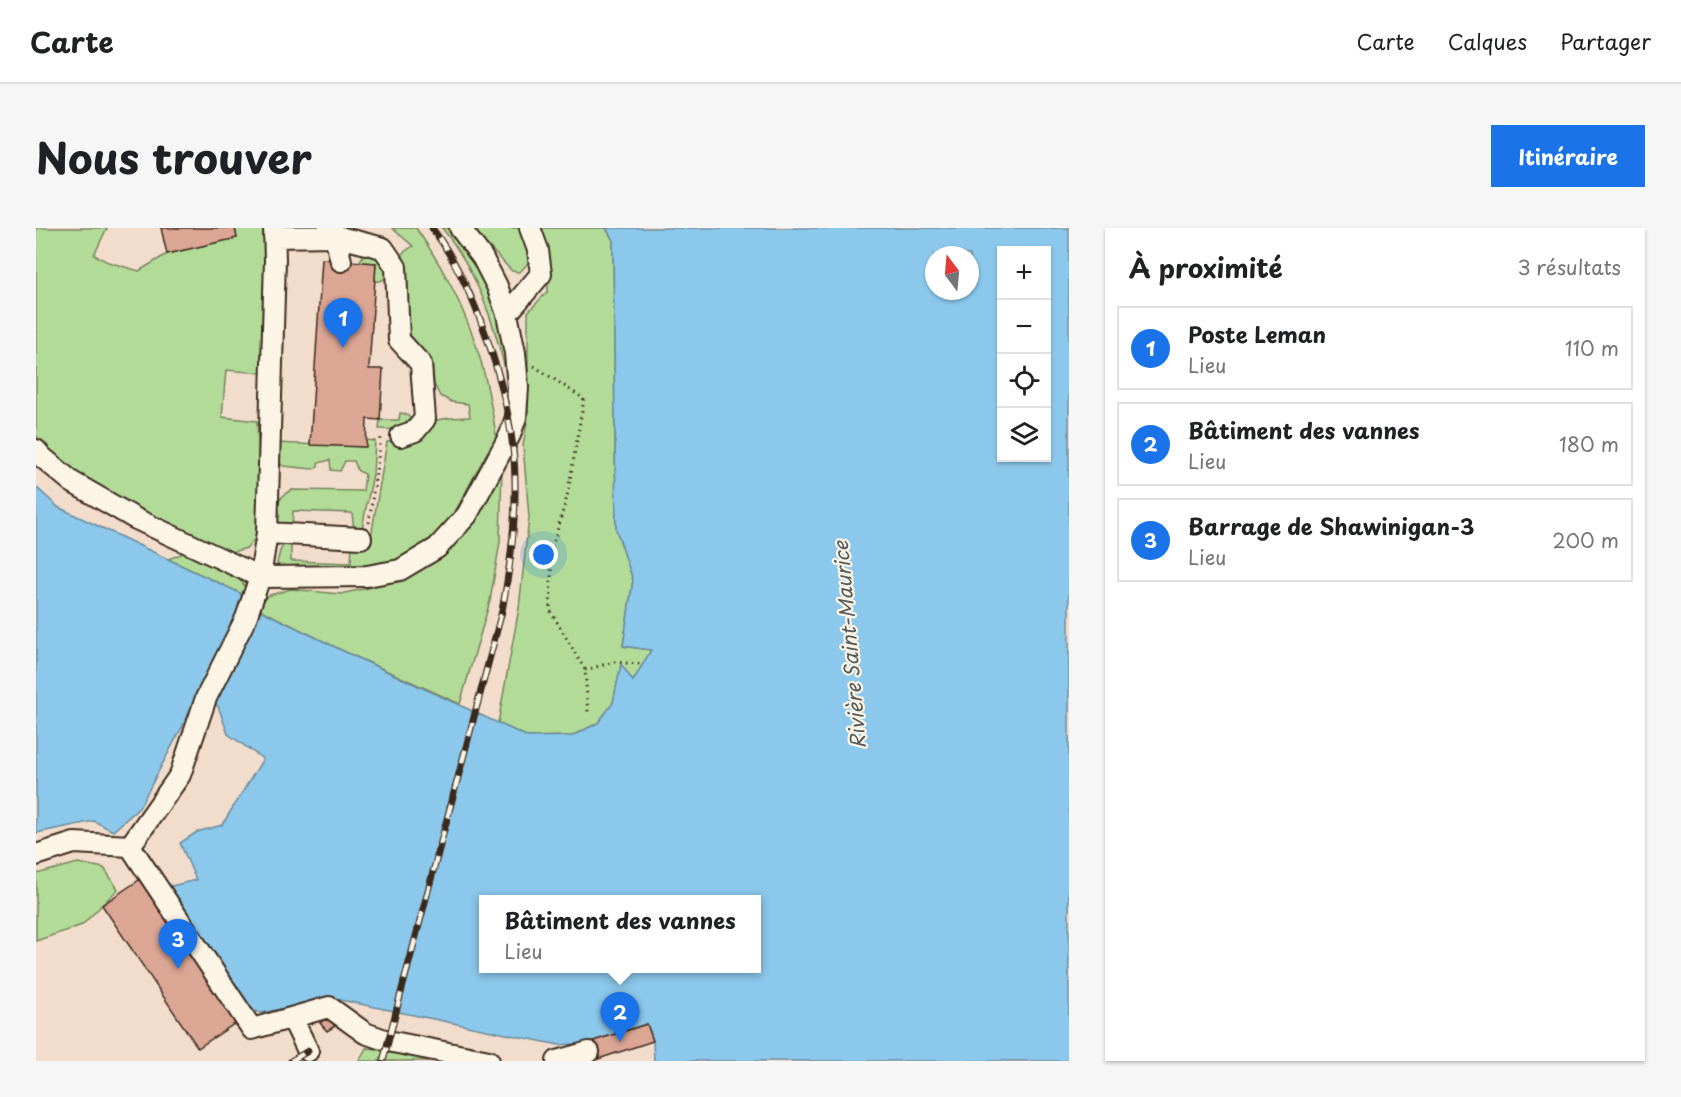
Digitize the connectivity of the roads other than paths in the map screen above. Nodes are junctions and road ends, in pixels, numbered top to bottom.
1 (460, 228) edge
2 (530, 228) edge
3 (274, 232) edge
4 (331, 232) edge
5 (341, 261) dead end
6 (507, 314) junction
7 (400, 436) road end
8 (36, 450) edge
9 (267, 533) junction
10 (361, 538) road end
11 (260, 577) junction
12 (130, 846) junction
13 (36, 855) edge
14 (292, 1018) junction
15 (308, 1051) dead end
16 (589, 1052) dead end
17 (489, 1061) edge
18 (557, 1061) edge

1 - 6 lane
2 - 6 lane
3 - 4 lane
3 - 9 lane
4 - 5 lane
4 - 7 lane
6 - 11 lane
8 - 11 lane
9 - 10 lane
9 - 11 lane
11 - 12 lane
12 - 13 lane
12 - 14 lane
14 - 15 lane
14 - 17 lane
16 - 18 lane

